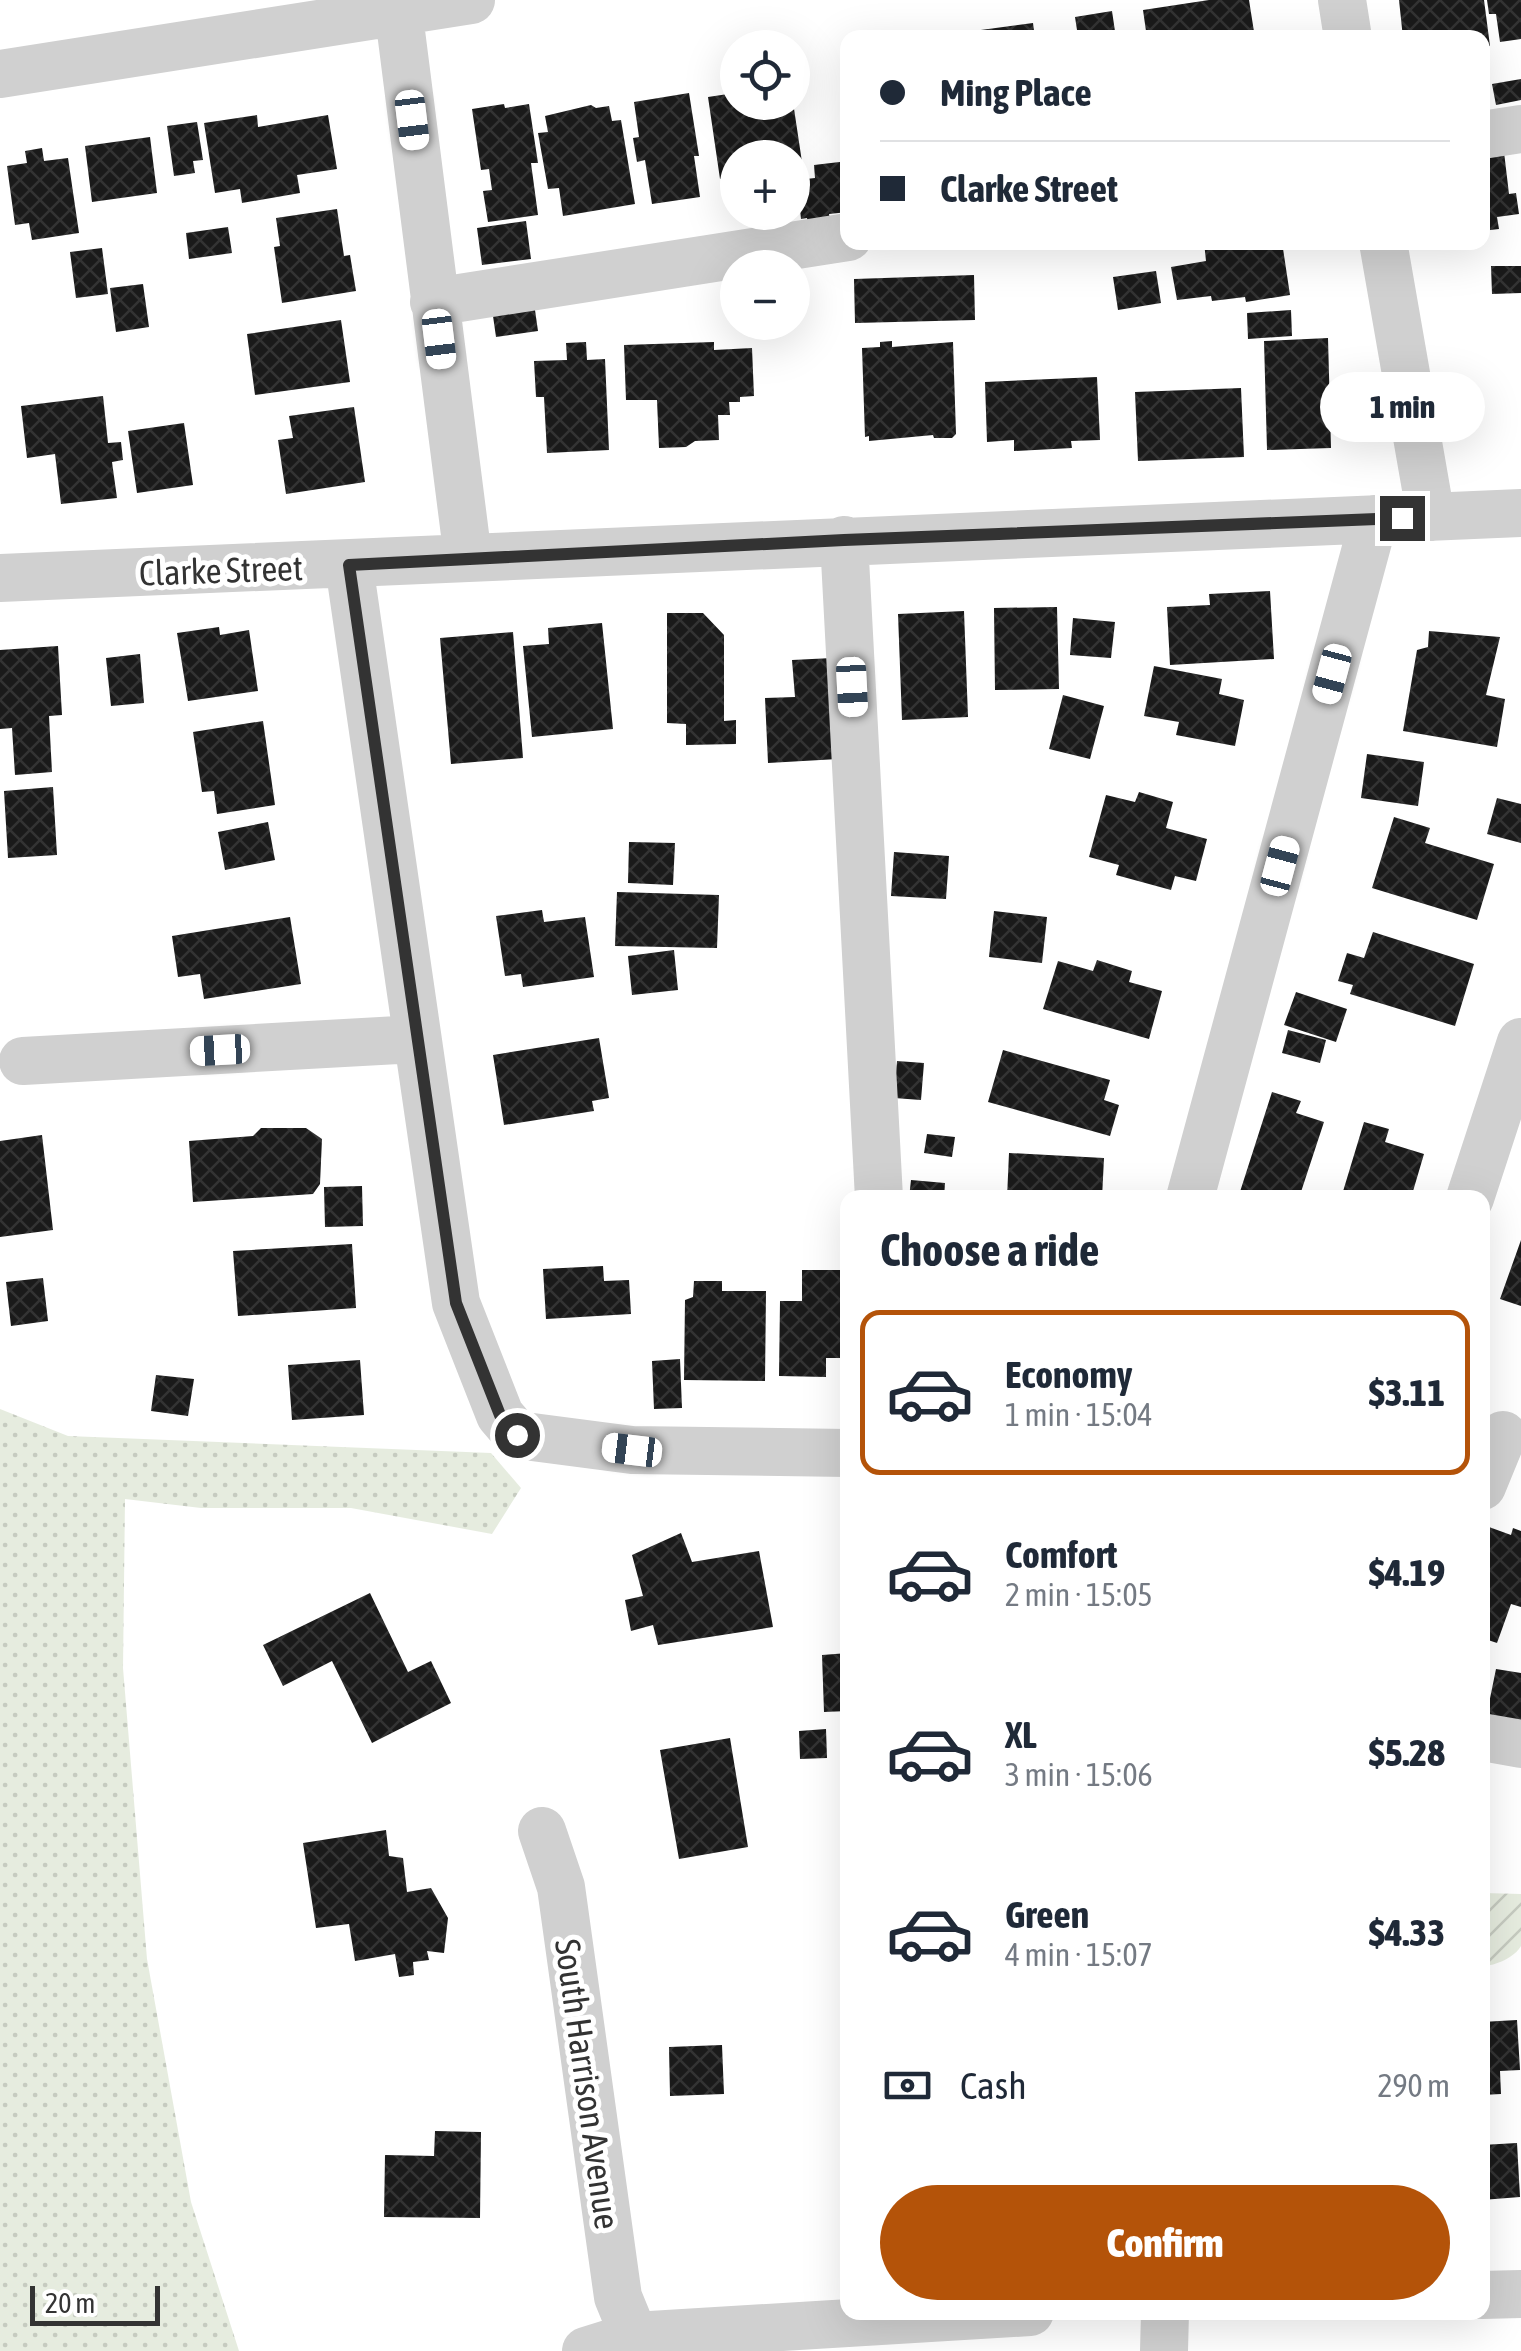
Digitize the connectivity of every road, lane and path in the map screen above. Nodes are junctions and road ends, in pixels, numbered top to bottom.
1 (471, 0) edge
2 (1342, 0) edge
3 (398, 6) edge
4 (1347, 30) edge
5 (0, 74) edge
6 (1521, 129) edge
7 (1490, 134) edge
8 (840, 238) edge
9 (1384, 250) edge
10 (434, 302) junction
11 (1521, 513) edge
12 (1431, 517) junction
13 (1374, 519) junction
14 (844, 540) junction
15 (468, 558) junction
16 (349, 565) junction
17 (0, 578) edge
18 (416, 1039) junction
19 (1521, 1042) edge
20 (23, 1061) dead end
21 (1505, 1145) edge
22 (878, 1190) edge
23 (1192, 1190) edge
24 (1475, 1190) edge
25 (1502, 1434) edge
26 (840, 1453) edge
27 (1490, 1465) edge
28 (1490, 1738) edge
29 (1521, 1744) edge
30 (542, 1832) dead end
31 (1521, 2294) edge
32 (1490, 2295) edge
33 (931, 2320) edge
34 (1165, 2320) edge
35 (634, 2344) edge
36 (586, 2351) edge
37 (1164, 2351) edge

1 - 3 street
2 - 4 street
3 - 5 street
3 - 10 street
6 - 7 street
8 - 10 street
9 - 12 street
10 - 15 street
11 - 12 street, Clarke Street
12 - 13 street, Clarke Street
13 - 14 street, Clarke Street
13 - 23 street
14 - 15 street, Clarke Street
14 - 22 street
15 - 16 street, Clarke Street
16 - 17 street, Clarke Street
16 - 18 street
18 - 20 street
18 - 26 street
19 - 21 street
21 - 24 street
25 - 27 street
28 - 29 street
30 - 35 street, South Harrison Avenue
31 - 32 street
33 - 35 street
34 - 37 street
35 - 36 street

